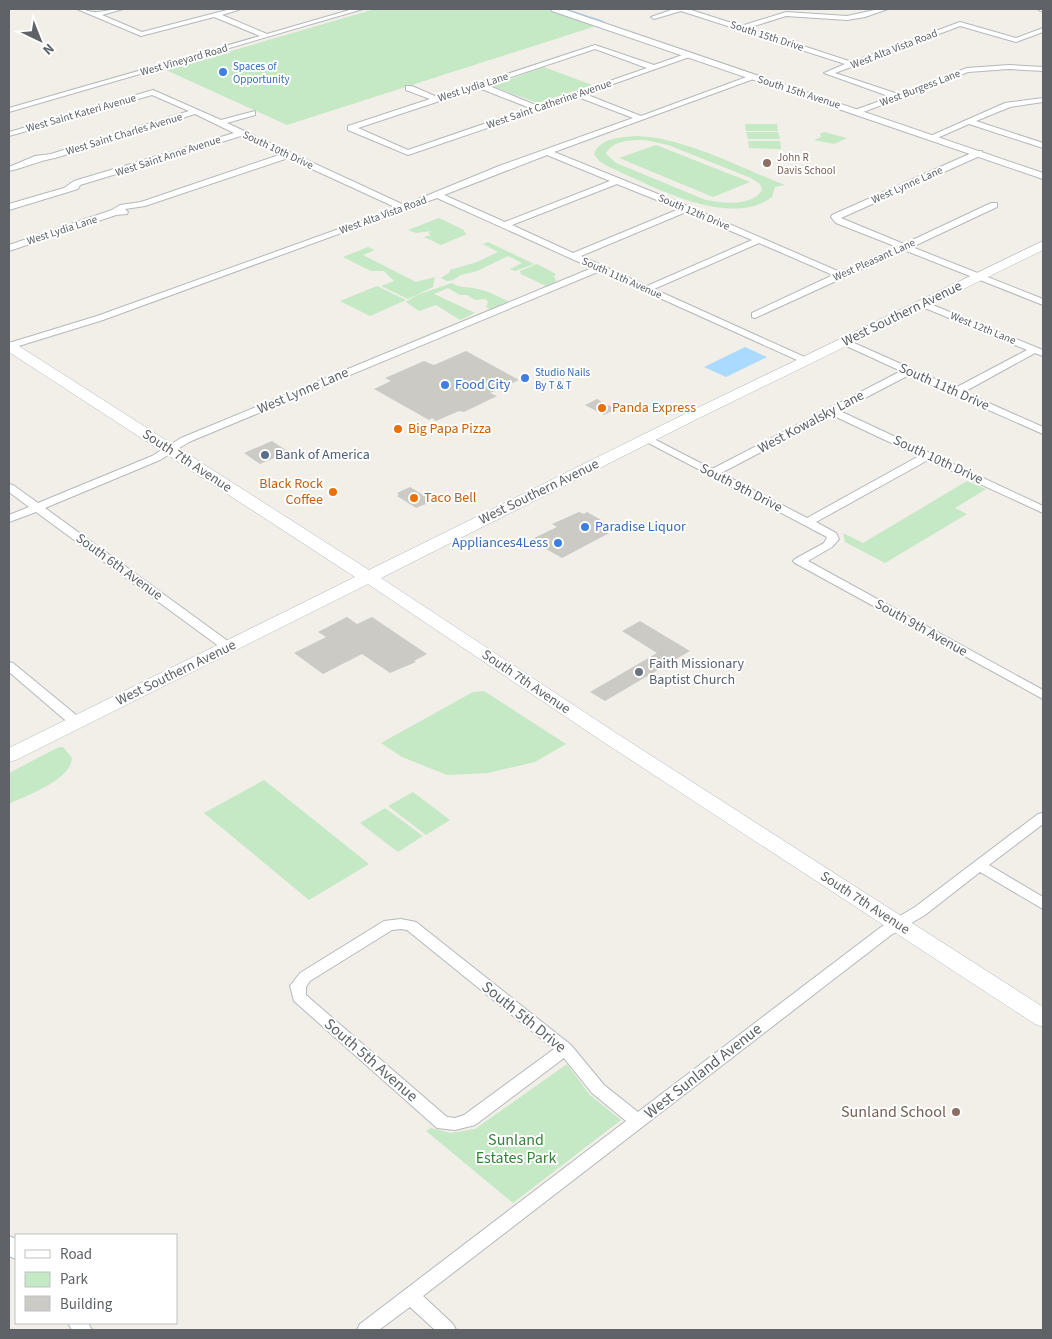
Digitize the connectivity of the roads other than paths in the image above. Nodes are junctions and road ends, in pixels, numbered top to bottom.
1 (80, 9) edge
2 (120, 9) edge
3 (238, 9) edge
4 (360, 9) edge
5 (555, 9) edge
6 (681, 9) edge
7 (885, 9) edge
8 (95, 15) junction
9 (215, 15) junction
10 (654, 17) dead end
11 (741, 28) junction
12 (1043, 30) edge
13 (267, 36) junction
14 (691, 55) junction
15 (852, 64) junction
16 (654, 68) junction
17 (1043, 69) edge
18 (755, 77) junction
19 (478, 85) junction
20 (409, 88) dead end
21 (153, 92) joint
22 (578, 94) junction
23 (897, 96) junction
24 (436, 99) junction
25 (1043, 100) edge
26 (537, 108) junction
27 (9, 110) edge
28 (195, 112) junction
29 (858, 112) junction
30 (252, 113) dead end
31 (640, 118) junction
32 (970, 122) junction
33 (221, 124) junction
34 (241, 133) junction
35 (9, 134) edge
36 (932, 137) junction
37 (1043, 146) edge
38 (547, 152) junction
39 (408, 153) joint
40 (979, 153) junction
41 (288, 155) junction
42 (9, 169) edge
43 (1043, 176) edge
44 (618, 181) junction
45 (438, 195) junction
46 (994, 205) dead end
47 (9, 207) edge
48 (404, 208) junction
49 (687, 209) junction
50 (504, 225) junction
51 (757, 240) junction
52 (1043, 245) edge
53 (906, 247) junction
54 (9, 248) edge
55 (574, 256) junction
56 (600, 268) junction
57 (840, 275) junction
58 (978, 277) junction
59 (647, 288) junction
60 (1043, 302) edge
61 (923, 304) junction
62 (754, 315) dead end
63 (845, 342) junction
64 (9, 346) edge
65 (1039, 351) edge
66 (806, 361) junction
67 (909, 371) junction
68 (955, 392) junction
69 (832, 411) junction
70 (1043, 431) edge
71 (646, 439) junction
72 (169, 449) junction
73 (927, 456) junction
74 (713, 473) junction
75 (9, 486) edge
76 (38, 507) junction
77 (1043, 510) edge
78 (9, 520) edge
79 (808, 522) junction
80 (799, 561) joint
81 (368, 578) junction
82 (228, 647) junction
83 (9, 666) edge
84 (1043, 695) edge
85 (76, 722) junction
86 (9, 756) edge
87 (1043, 817) edge
88 (980, 866) junction
89 (1043, 904) edge
90 (898, 924) junction
91 (298, 986) joint
92 (1043, 1018) edge
93 (565, 1049) junction
94 (637, 1121) junction
95 (411, 1296) junction
96 (366, 1330) edge
97 (447, 1330) edge

1 - 8 street
2 - 8 street
3 - 9 street
4 - 13 street, West Vineyard Road
5 - 14 street, South 15th Avenue
6 - 10 street
6 - 11 street, South 15th Drive
7 - 11 street
8 - 9 street
9 - 13 street
11 - 15 street, South 15th Drive
12 - 15 street, West Alta Vista Road
13 - 27 street, West Vineyard Road
14 - 16 street, West Saint Catherine Avenue
14 - 18 street, South 15th Avenue
15 - 23 street, West Alta Vista Road
16 - 19 street, West Lydia Lane
16 - 22 street, West Saint Catherine Avenue
17 - 23 street, West Burgess Lane
18 - 29 street, South 15th Avenue
18 - 31 street, West Alta Vista Road
19 - 24 street, West Lydia Lane
19 - 26 street
20 - 24 street
21 - 28 street, South 10th Drive
21 - 35 street, West Saint Kateri Avenue
22 - 26 street, West Saint Catherine Avenue
22 - 31 street
23 - 29 street, West Burgess Lane
24 - 39 street, West Lydia Lane
25 - 32 street
26 - 39 street, West Saint Catherine Avenue
28 - 33 street, South 10th Drive
28 - 42 street, West Saint Charles Avenue
29 - 36 street, South 15th Avenue
30 - 33 street, West Saint Anne Avenue
31 - 38 street, West Alta Vista Road
32 - 36 street
32 - 37 street
33 - 34 street, South 10th Drive
34 - 41 street, South 10th Drive
34 - 47 street, West Saint Anne Avenue
36 - 40 street, South 15th Avenue
38 - 44 street, South 12th Drive
38 - 45 street, West Alta Vista Road
40 - 43 street, South 15th Avenue
40 - 53 street, West Lynne Lane
41 - 48 street, South 10th Drive
41 - 54 street, West Lydia Lane
44 - 49 street, South 12th Drive
44 - 50 street
45 - 48 street, West Alta Vista Road
45 - 50 street, South 11th Avenue
46 - 53 street, West Pleasant Lane
48 - 64 street, West Alta Vista Road
49 - 51 street, South 12th Drive
49 - 55 street
50 - 55 street, South 11th Avenue
51 - 57 street, South 12th Drive
51 - 59 street
52 - 58 main road, West Southern Avenue
53 - 57 street, West Pleasant Lane
53 - 58 street
55 - 56 street, South 11th Avenue
56 - 59 street, South 11th Avenue
56 - 72 street, West Lynne Lane
57 - 62 street, West Pleasant Lane
58 - 60 street
58 - 61 main road, West Southern Avenue
59 - 66 street, South 11th Avenue
61 - 63 main road, West Southern Avenue
61 - 65 street, West 12th Lane
63 - 66 main road, West Southern Avenue
63 - 67 street, South 11th Drive
64 - 72 main road, South 7th Avenue
65 - 68 street
66 - 71 main road, West Southern Avenue
67 - 68 street, South 11th Drive
67 - 69 street, West Kowalsky Lane
68 - 70 street, South 11th Drive
69 - 73 street, South 10th Drive
69 - 74 street, West Kowalsky Lane
71 - 74 street, South 9th Drive
71 - 81 main road, West Southern Avenue
72 - 76 street, West Lynne Lane
72 - 81 main road, South 7th Avenue
73 - 77 street, South 10th Drive
73 - 79 street
74 - 79 street, South 9th Drive
75 - 76 street, South 6th Avenue
76 - 78 street, West Lynne Lane
76 - 82 street, South 6th Avenue
79 - 80 street, South 9th Drive
80 - 84 street, South 9th Avenue
81 - 82 main road, West Southern Avenue
81 - 90 main road, South 7th Avenue
82 - 85 main road, West Southern Avenue
83 - 85 street
85 - 86 main road, West Southern Avenue
87 - 88 street, West Sunland Avenue
88 - 89 street
88 - 90 street, West Sunland Avenue
90 - 92 main road, South 7th Avenue
90 - 94 street, West Sunland Avenue
91 - 93 street, South 5th Drive
91 - 93 street, South 5th Avenue
93 - 94 street, South 5th Drive
94 - 95 street, West Sunland Avenue
95 - 96 street, West Sunland Avenue
95 - 97 street

